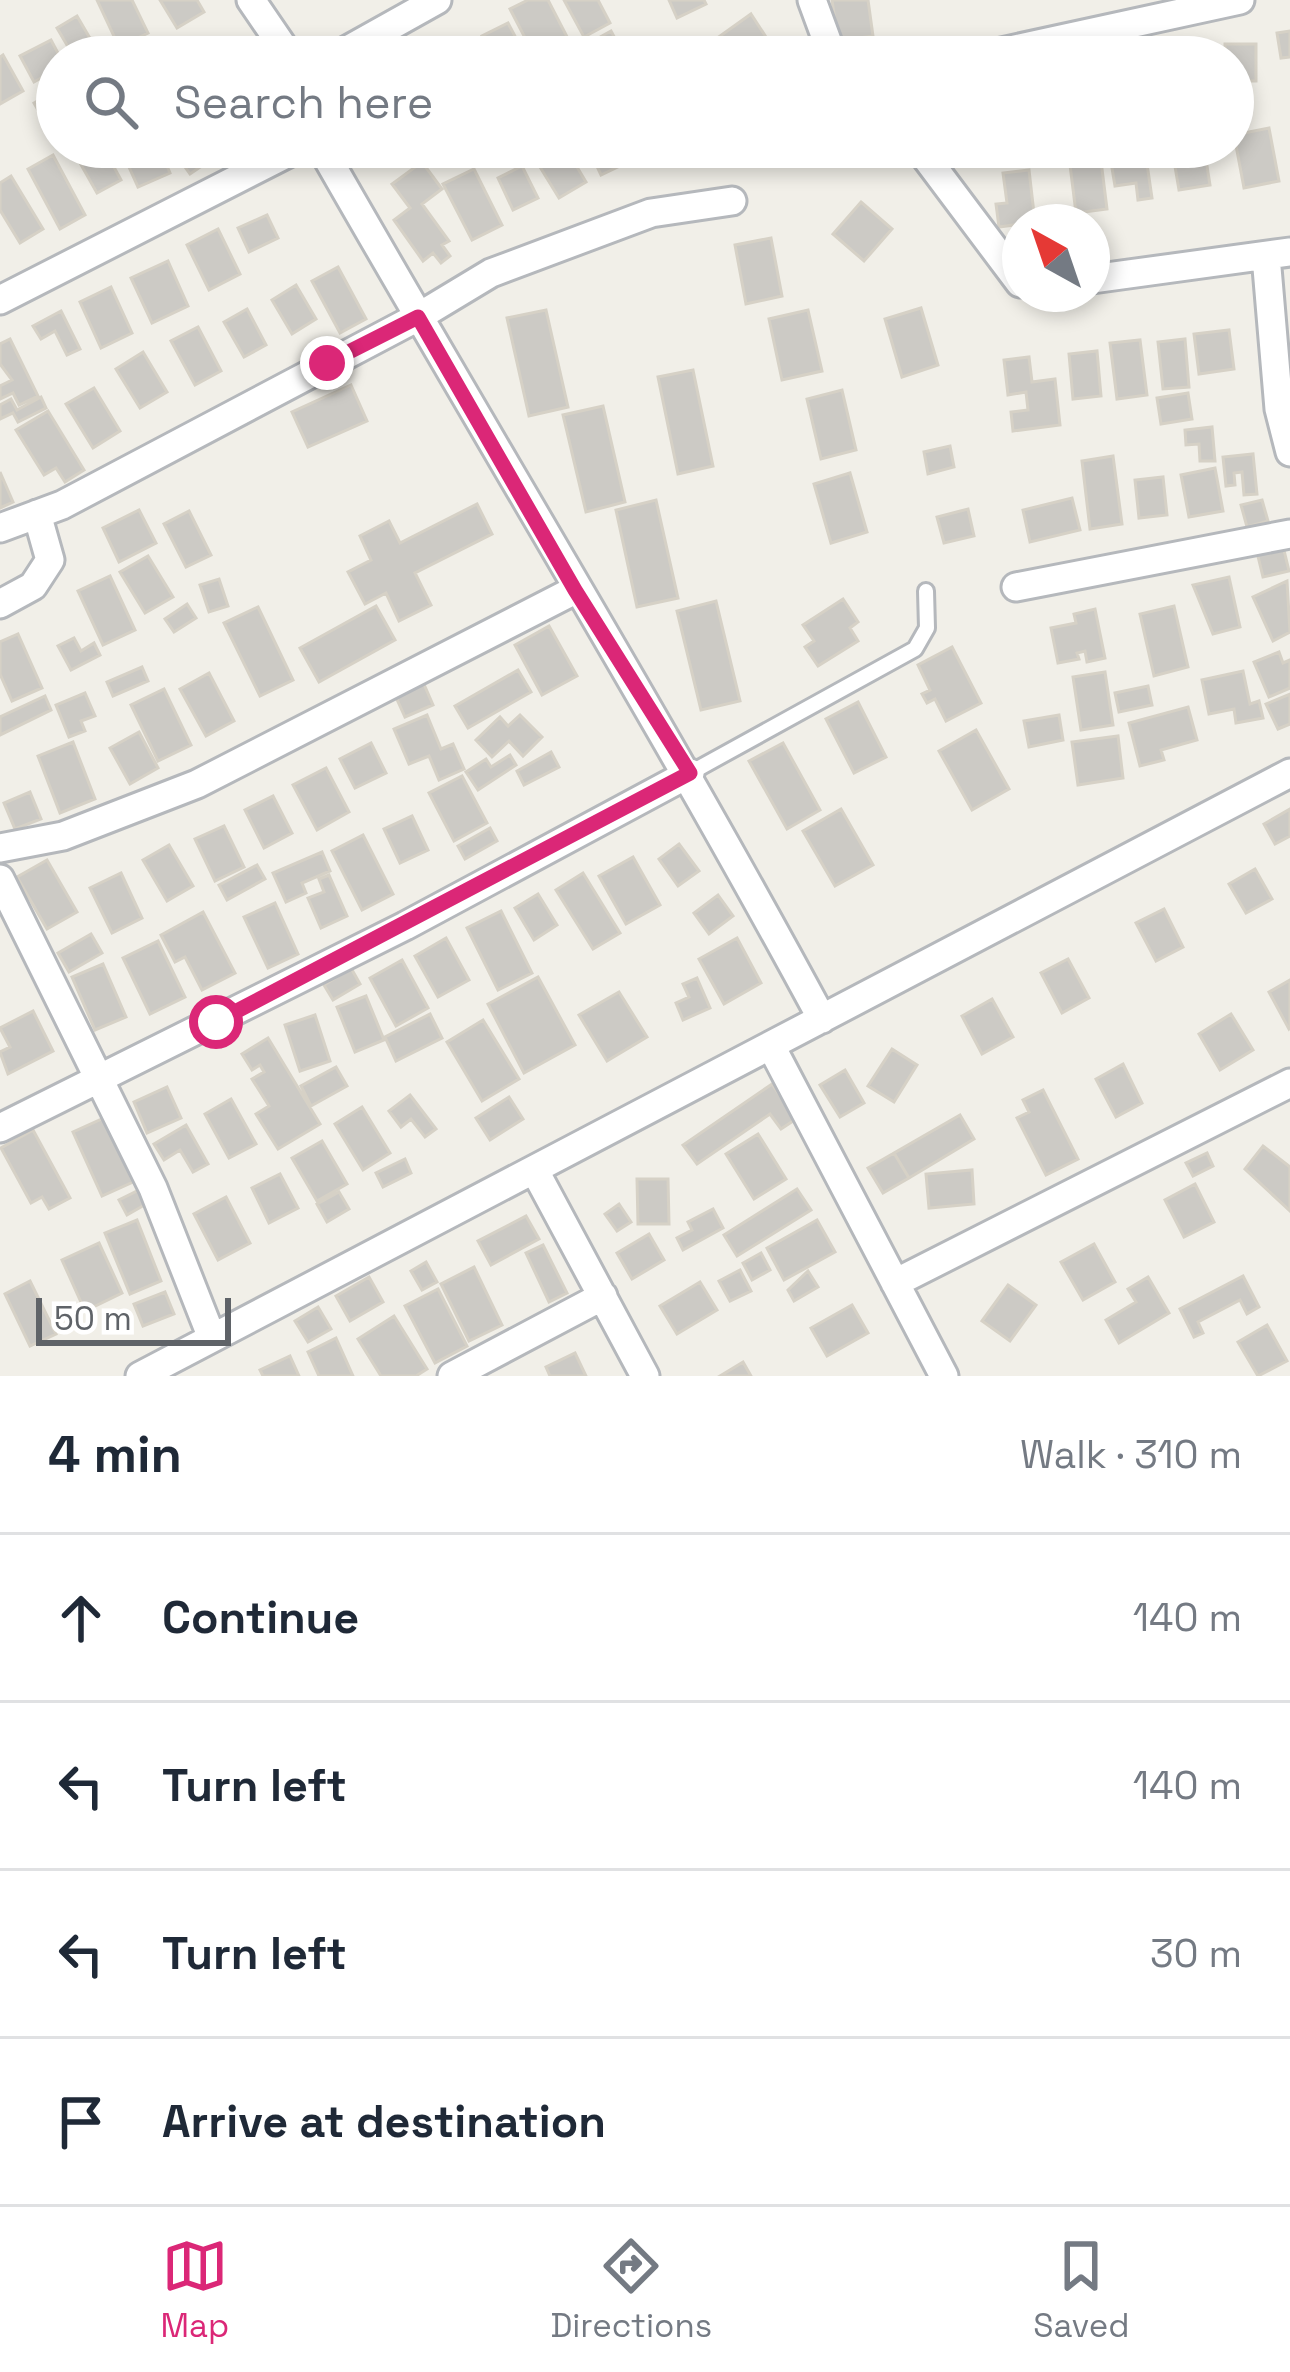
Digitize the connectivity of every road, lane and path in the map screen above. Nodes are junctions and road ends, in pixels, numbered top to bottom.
1 (251, 0) edge
2 (437, 0) edge
3 (812, 0) edge
4 (1240, 0) edge
5 (276, 36) edge
6 (373, 36) edge
7 (825, 36) edge
8 (1075, 36) edge
9 (259, 168) edge
10 (333, 168) edge
11 (934, 168) edge
12 (732, 201) dead end
13 (1278, 254) edge
14 (1002, 259) edge
15 (1110, 277) edge
16 (0, 300) edge
17 (418, 317) junction
18 (1290, 452) edge
19 (37, 514) junction
20 (0, 528) edge
21 (1290, 534) edge
22 (1016, 587) dead end
23 (575, 590) junction
24 (926, 591) dead end
25 (0, 604) edge
26 (690, 773) junction
27 (1290, 773) edge
28 (0, 848) edge
29 (0, 879) edge
30 (822, 1019) junction
31 (771, 1046) junction
32 (99, 1081) junction
33 (1290, 1083) edge
34 (0, 1129) edge
35 (535, 1171) junction
36 (895, 1283) junction
37 (603, 1297) junction
38 (212, 1339) junction
39 (140, 1376) edge
40 (452, 1376) edge
41 (645, 1376) edge
42 (944, 1376) edge

1 - 5 street
2 - 6 street
3 - 7 street
4 - 8 street
9 - 16 street
10 - 17 street
11 - 14 street
12 - 17 street
13 - 15 street
13 - 18 street
17 - 19 street
17 - 23 street
19 - 20 street
19 - 25 street
21 - 22 street
23 - 26 street
23 - 28 street
24 - 26 lane
26 - 30 street
26 - 32 street
27 - 30 street
29 - 32 street
30 - 31 street
31 - 35 street
31 - 36 street
32 - 34 street
32 - 38 street
33 - 36 street
35 - 37 street
35 - 38 street
36 - 42 street
37 - 40 street
37 - 41 street
38 - 39 street

